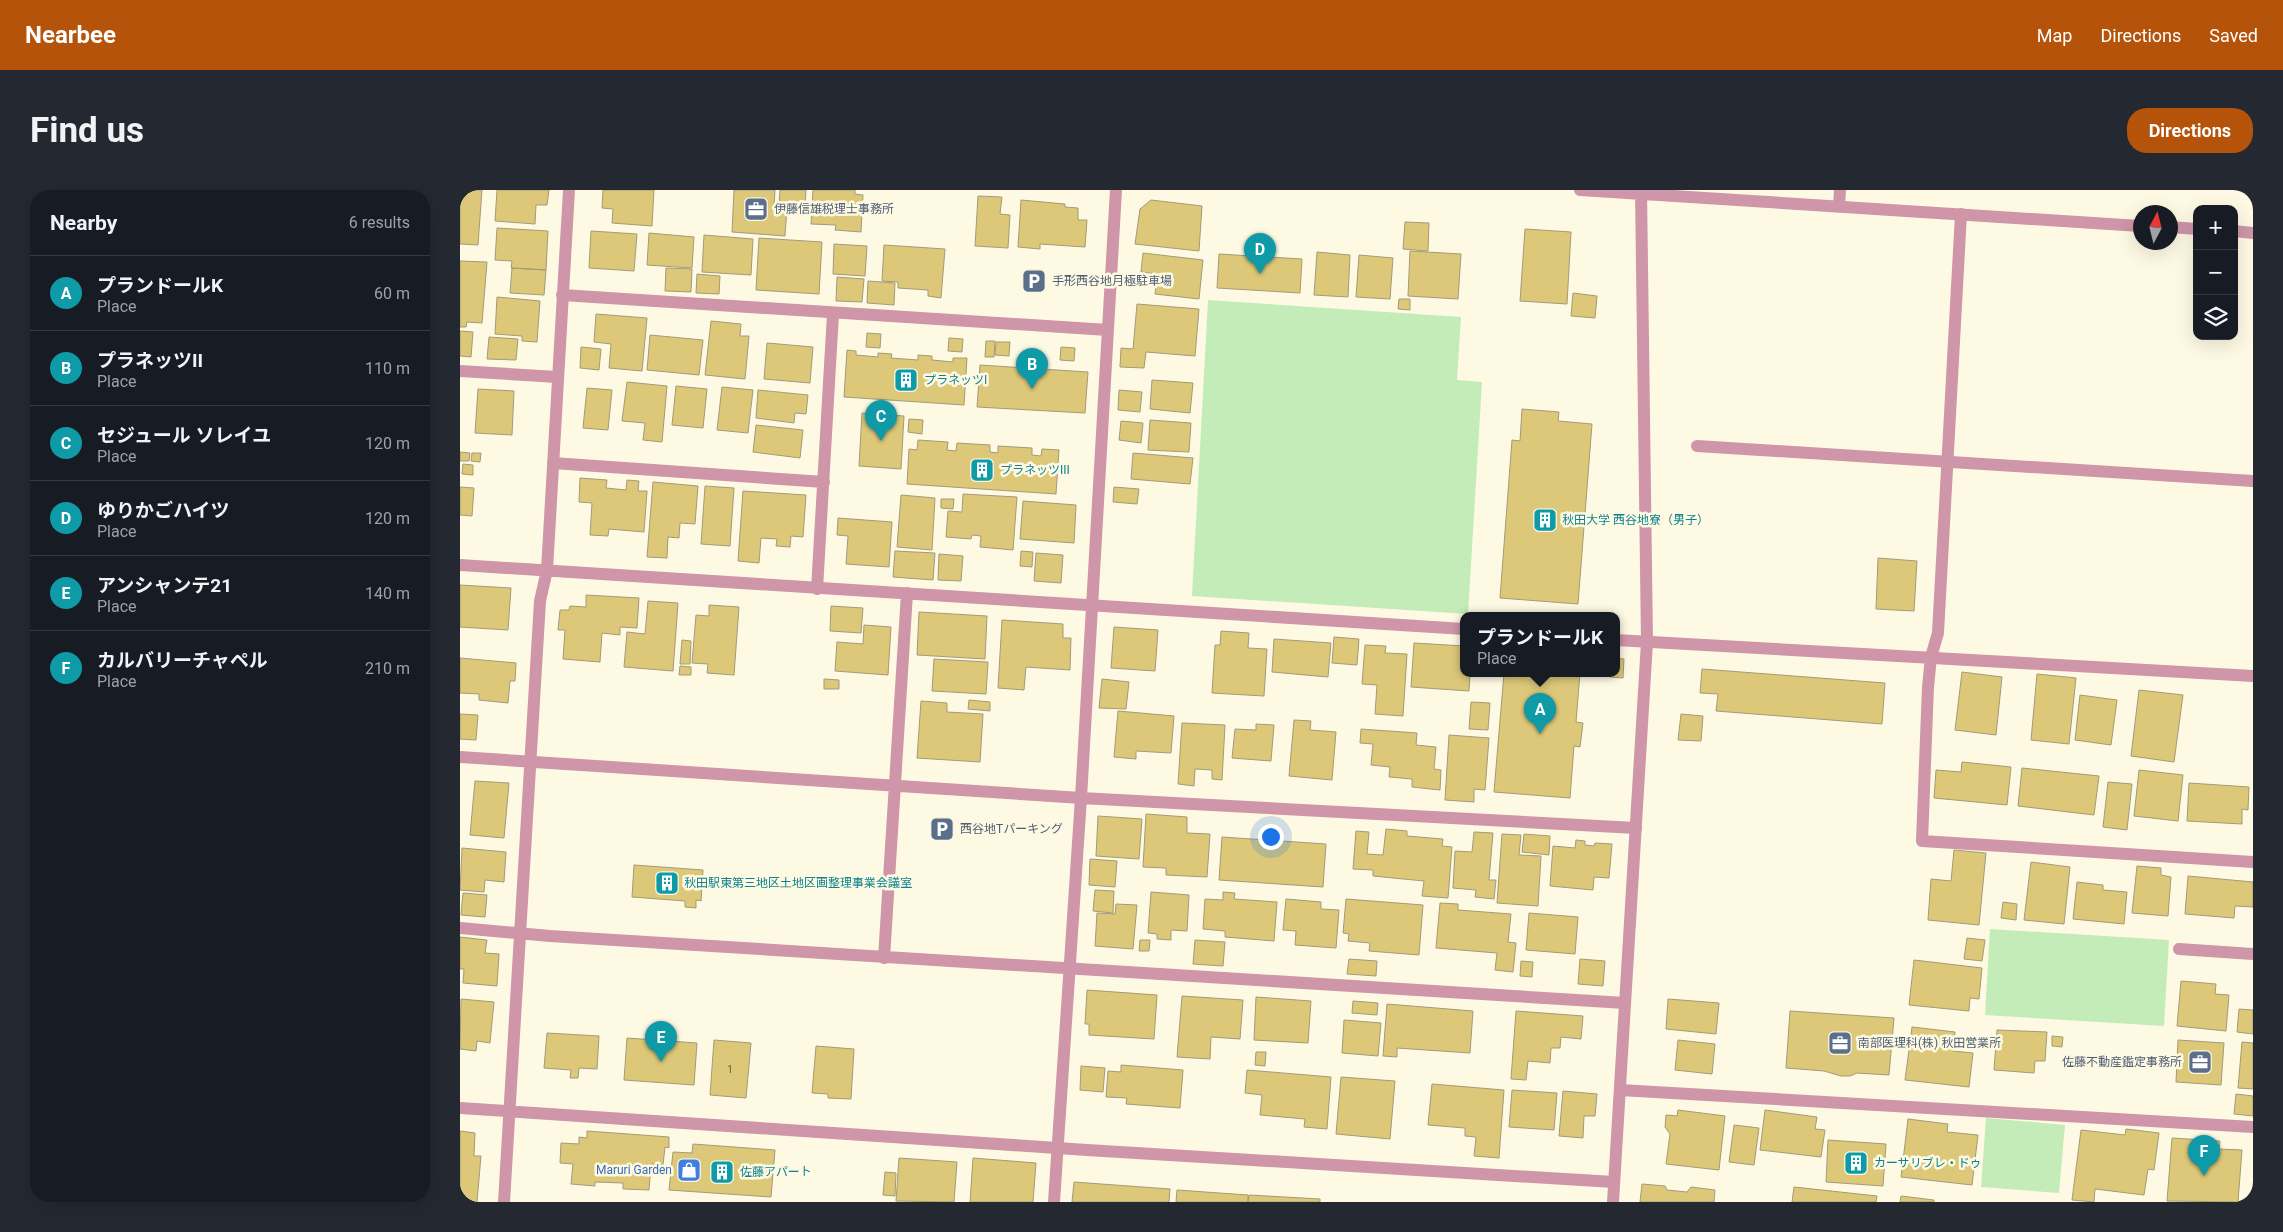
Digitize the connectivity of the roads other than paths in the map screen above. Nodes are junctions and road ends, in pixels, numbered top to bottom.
1 (568, 190) edge
2 (1116, 190) edge
3 (1580, 190) edge
4 (1840, 190) edge
5 (1641, 192) edge
6 (1839, 206) junction
7 (1961, 214) junction
8 (2133, 226) edge
9 (2178, 228) edge
10 (2193, 229) edge
11 (2238, 231) edge
12 (2253, 233) edge
13 (562, 295) junction
14 (833, 314) junction
15 (1108, 330) junction
16 (460, 371) edge
17 (557, 377) junction
18 (1697, 446) dead end
19 (1947, 461) junction
20 (553, 463) junction
21 (2253, 481) edge
22 (824, 482) junction
23 (460, 565) edge
24 (547, 570) junction
25 (817, 588) junction
26 (907, 593) junction
27 (1093, 606) junction
28 (1460, 629) edge
29 (1620, 640) edge
30 (1647, 642) junction
31 (1931, 657) junction
32 (2253, 676) edge
33 (460, 757) edge
34 (530, 762) junction
35 (895, 786) junction
36 (1081, 798) junction
37 (1636, 828) junction
38 (2253, 862) edge
39 (460, 928) edge
40 (519, 934) junction
41 (2179, 949) dead end
42 (2253, 954) edge
43 (884, 958) junction
44 (1069, 968) junction
45 (1625, 1003) junction
46 (1620, 1090) junction
47 (460, 1108) edge
48 (509, 1110) junction
49 (2253, 1128) edge
50 (1058, 1148) junction
51 (1614, 1182) junction
52 (504, 1202) edge
53 (1054, 1202) edge
54 (1613, 1202) edge

1 - 13 street
2 - 15 street
3 - 5 street
4 - 6 street
5 - 6 street
5 - 30 street
6 - 7 street
7 - 8 street
7 - 19 street
9 - 10 street
11 - 12 street
13 - 14 street
13 - 17 street
14 - 15 street
14 - 22 street
15 - 27 street
16 - 17 street
17 - 20 street
18 - 19 street
19 - 21 street
19 - 31 street
20 - 22 street
20 - 24 street
22 - 25 street
23 - 24 street
24 - 25 street
24 - 34 street
25 - 26 street
26 - 27 street
26 - 35 street
27 - 28 street
27 - 36 street
29 - 30 street
30 - 31 street
30 - 37 street
31 - 32 street
31 - 38 street
33 - 34 street
34 - 35 street
34 - 40 street
35 - 36 street
35 - 43 street
36 - 37 street
36 - 44 street
37 - 45 street
39 - 40 street
40 - 43 street
40 - 48 street
41 - 42 street
43 - 44 street
44 - 45 street
44 - 50 street
45 - 46 street
46 - 49 street
46 - 51 street
47 - 48 street
48 - 50 street
48 - 52 street
50 - 51 street
50 - 53 street
51 - 54 street

